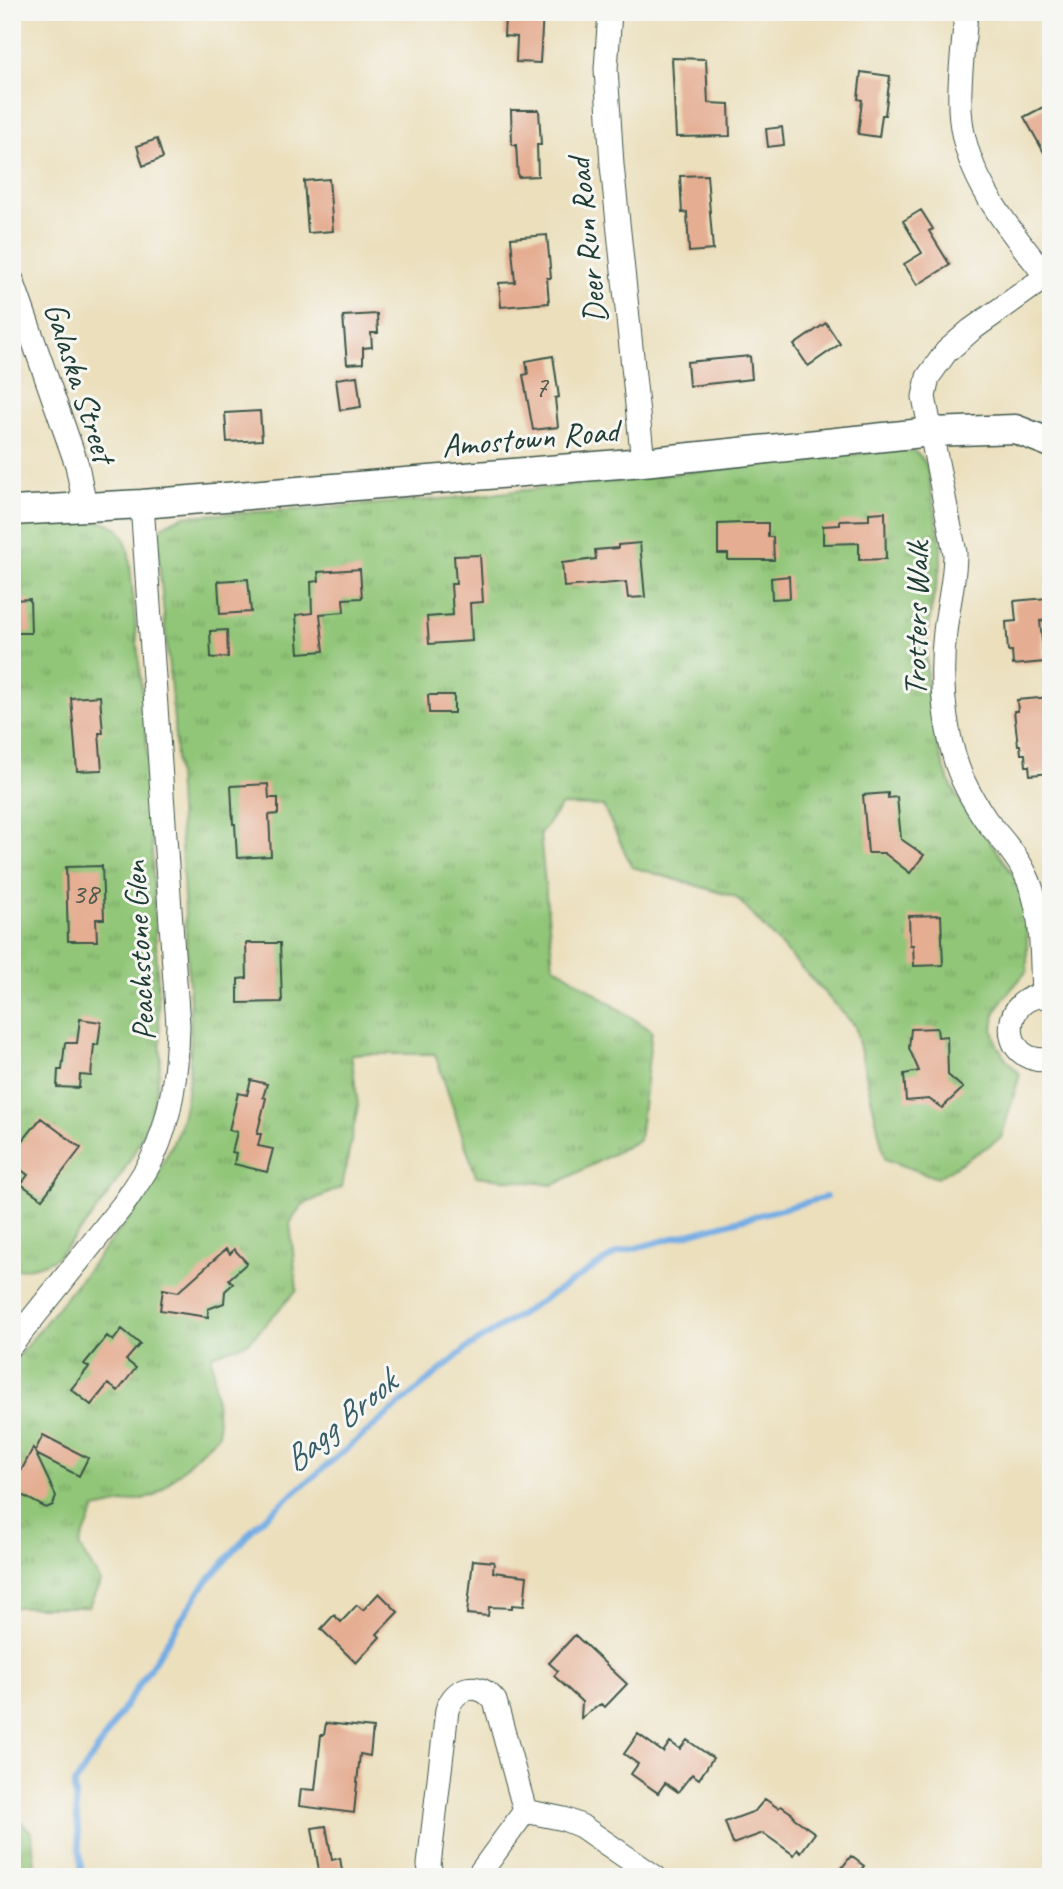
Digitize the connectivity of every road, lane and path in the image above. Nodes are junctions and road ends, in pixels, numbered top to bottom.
1 (610, 12) edge
2 (966, 12) edge
3 (1049, 275) edge
4 (12, 280) edge
5 (932, 432) junction
6 (1051, 443) edge
7 (643, 462) junction
8 (142, 504) junction
9 (85, 506) junction
10 (12, 511) edge
11 (1047, 996) edge
12 (1051, 1059) edge
13 (12, 1343) edge
14 (525, 1811) junction
15 (432, 1877) edge
16 (477, 1877) edge
17 (655, 1877) edge

1 - 7 street, Deer Run Road
2 - 3 street
3 - 5 street, Trotters Walk
4 - 9 street, Galaska Street
5 - 6 street, Amostown Road
5 - 7 street, Amostown Road
5 - 11 street, Trotters Walk
7 - 8 street, Amostown Road
8 - 9 street, Amostown Road
8 - 13 street, Peachstone Glen
9 - 10 street, Amostown Road
11 - 12 street, Trotters Walk
14 - 15 street
14 - 16 street
14 - 17 street

